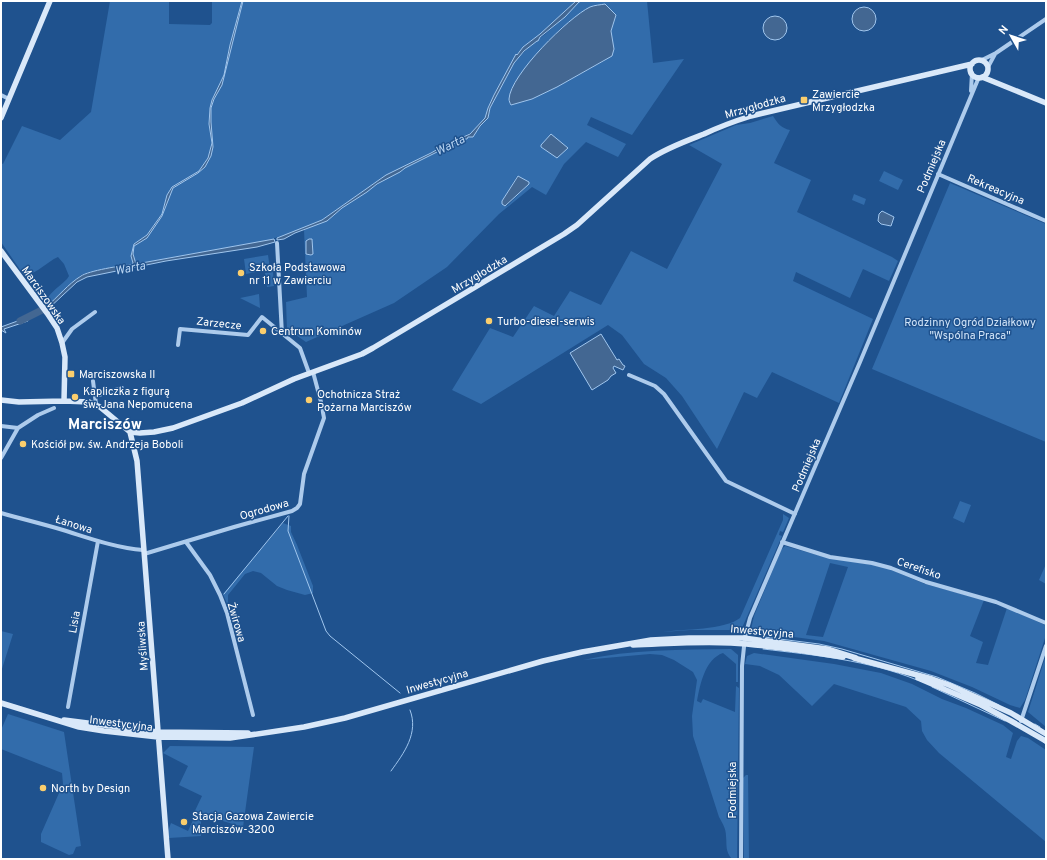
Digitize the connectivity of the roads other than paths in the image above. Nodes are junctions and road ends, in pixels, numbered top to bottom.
1 (50, 1) edge
2 (1046, 19) edge
3 (996, 52) junction
4 (982, 60) junction
5 (972, 64) junction
6 (955, 68) junction
7 (988, 70) junction
8 (972, 72) junction
9 (980, 77) junction
10 (997, 83) junction
11 (1, 95) edge
12 (970, 95) junction
13 (9, 99) junction
14 (1046, 103) edge
15 (1, 118) edge
16 (938, 174) junction
17 (1046, 221) edge
18 (276, 243) dead end
19 (1, 251) edge
20 (96, 312) dead end
21 (283, 334) junction
22 (62, 343) junction
23 (178, 345) dead end
24 (311, 372) junction
25 (629, 375) dead end
26 (93, 381) dead end
27 (122, 388) dead end
28 (95, 396) junction
29 (1, 400) edge
30 (64, 401) junction
31 (96, 404) junction
32 (54, 408) dead end
33 (1, 426) edge
34 (18, 428) junction
35 (130, 432) junction
36 (1, 458) edge
37 (1, 513) edge
38 (795, 514) junction
39 (98, 541) junction
40 (186, 542) junction
41 (782, 542) junction
42 (144, 552) junction
43 (1046, 623) edge
44 (744, 641) junction
45 (1046, 646) edge
46 (1, 704) edge
47 (68, 707) dead end
48 (253, 715) dead end
49 (1021, 722) junction
50 (1046, 734) edge
51 (158, 735) junction
52 (1046, 741) edge
53 (168, 859) edge
54 (740, 859) edge

1 - 13 street
2 - 3 street
3 - 4 street
3 - 7 street
4 - 5 street
4 - 7 street
5 - 6 street, Mrzygłodzka
5 - 8 street
6 - 8 street, Mrzygłodzka
6 - 24 street, Mrzygłodzka
7 - 9 street
7 - 10 street
8 - 9 street
8 - 12 street, Podmiejska
9 - 10 street
9 - 12 street, Podmiejska
10 - 14 street
11 - 13 street
12 - 16 street, Podmiejska
13 - 15 street
16 - 17 street, Rekreacyjna
16 - 38 street, Podmiejska
18 - 21 street
19 - 22 street, Marciszowska
20 - 22 street
21 - 23 street, Zarzecze
21 - 24 street
22 - 30 street, Marciszowska
24 - 35 street, Mrzygłodzka
24 - 40 street, Ogrodowa
25 - 38 street
26 - 28 street
27 - 28 street
28 - 31 street
29 - 30 street
30 - 31 street
31 - 35 street
32 - 34 street
33 - 34 street
34 - 36 street
35 - 42 street, Myśliwska
37 - 39 street, Łanowa
38 - 41 street, Podmiejska
39 - 42 street, Łanowa
39 - 47 street, Lisia
40 - 42 street, Ogrodowa
40 - 48 street, Żwirowa
41 - 43 street, Cerefisko
41 - 44 street, Podmiejska
42 - 51 street, Myśliwska
44 - 49 street, Inwestycyjna
44 - 51 street, Inwestycyjna
44 - 54 street, Podmiejska
45 - 49 street
46 - 51 street, Inwestycyjna
49 - 50 street, Inwestycyjna
49 - 52 street, Inwestycyjna
51 - 53 street, Myśliwska

